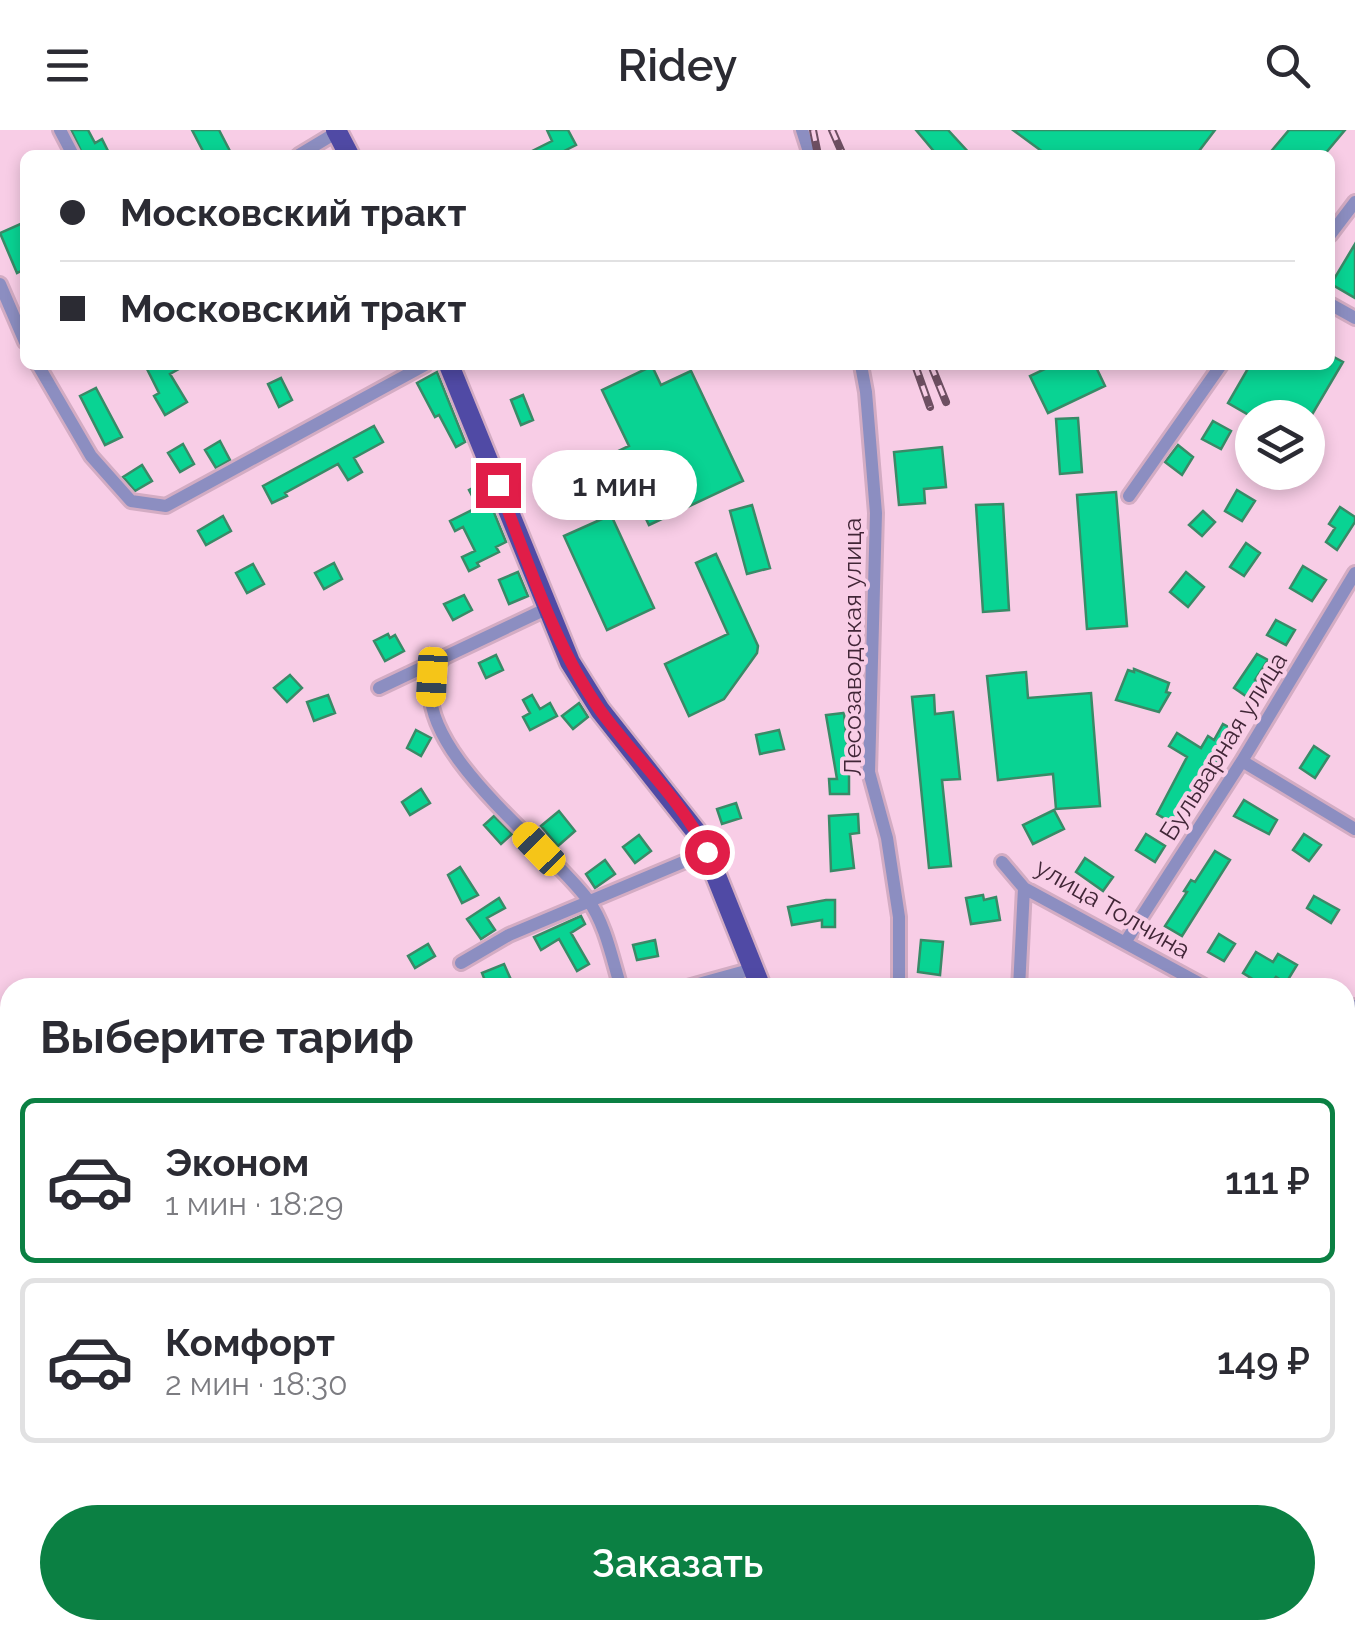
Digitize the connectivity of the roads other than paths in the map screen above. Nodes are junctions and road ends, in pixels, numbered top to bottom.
1 (336, 131) edge
2 (307, 150) edge
3 (1355, 202) edge
4 (1335, 228) edge
5 (0, 284) edge
6 (20, 296) edge
7 (8, 302) junction
8 (20, 333) edge
9 (41, 370) edge
10 (416, 370) edge
11 (451, 370) edge
12 (862, 370) edge
13 (1217, 370) edge
14 (1129, 496) dead end
15 (1355, 574) edge
16 (548, 608) junction
17 (443, 658) junction
18 (380, 688) dead end
19 (1242, 762) junction
20 (1355, 829) edge
21 (707, 852) junction
22 (1002, 862) dead end
23 (1024, 888) junction
24 (589, 901) junction
25 (1126, 940) junction
26 (462, 963) dead end
27 (618, 978) edge
28 (757, 978) edge
29 (899, 978) edge
30 (1020, 978) edge
31 (1191, 978) edge

1 - 2 street
3 - 4 street
5 - 7 street
6 - 7 street
7 - 8 street
9 - 10 street
11 - 16 main road
12 - 29 street, Лесозаводская улица
13 - 14 street
15 - 19 street, Бульварная улица
16 - 17 street
16 - 21 main road
17 - 18 street
17 - 24 street
19 - 20 street
19 - 25 street, Бульварная улица
21 - 24 street
21 - 28 main road
22 - 23 street, улица Толчина
23 - 25 street, улица Толчина
23 - 30 street
24 - 26 street
24 - 27 street
25 - 31 street, улица Толчина

